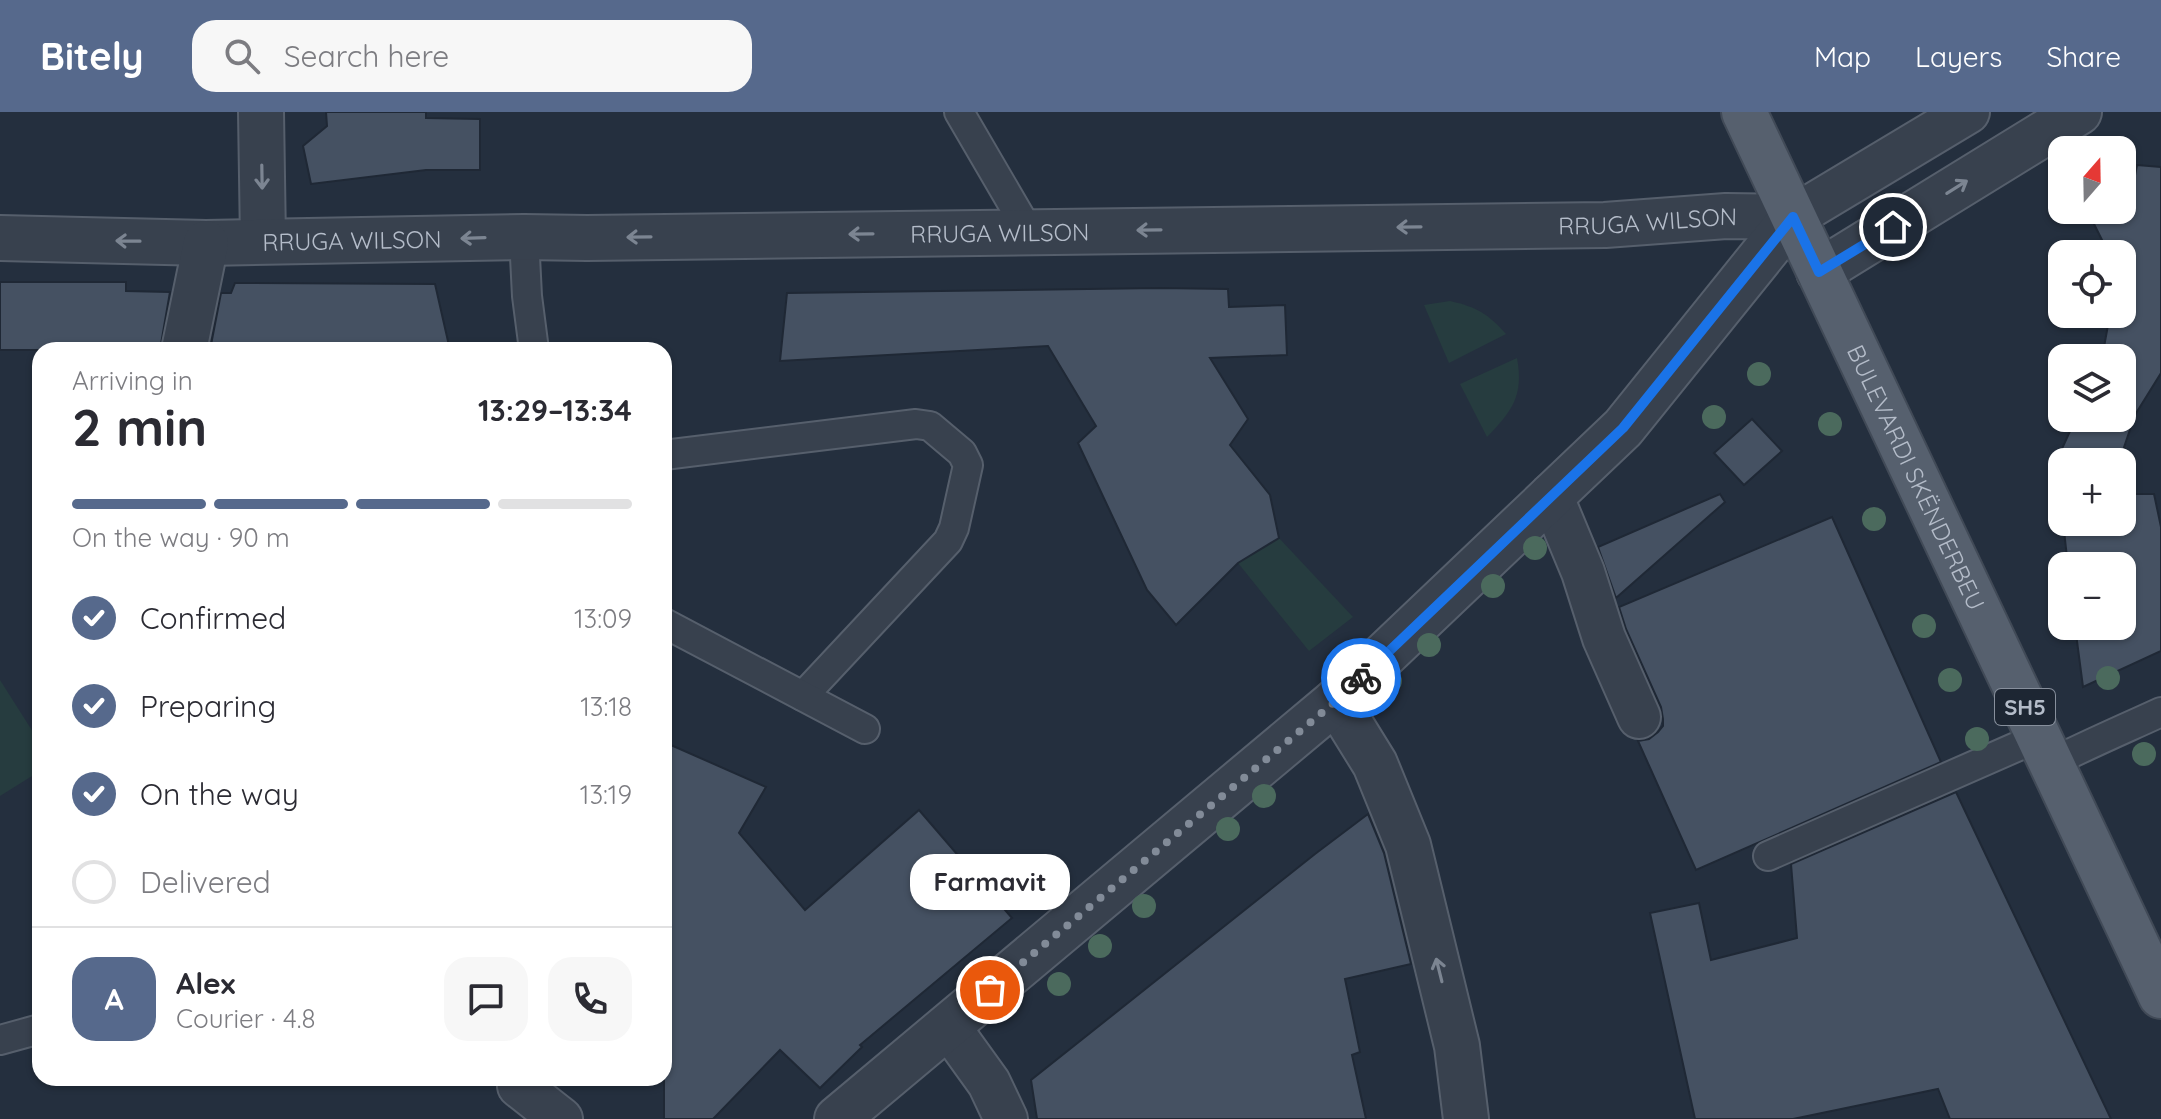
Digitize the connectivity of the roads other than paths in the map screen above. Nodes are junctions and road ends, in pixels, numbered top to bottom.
1 (261, 112) edge
2 (959, 112) edge
3 (1968, 112) edge
4 (2079, 112) edge
5 (1751, 115) edge
6 (1793, 217) junction
7 (1029, 232) junction
8 (524, 237) junction
9 (0, 238) edge
10 (263, 241) junction
11 (206, 243) junction
12 (1819, 272) junction
13 (186, 342) edge
14 (533, 342) edge
15 (672, 454) edge
16 (1551, 495) junction
17 (672, 627) edge
18 (803, 696) junction
19 (1336, 701) junction
20 (2161, 712) edge
21 (1639, 717) dead end
22 (865, 729) dead end
23 (2045, 750) junction
24 (1768, 856) dead end
25 (2161, 996) edge
26 (948, 1026) junction
27 (32, 1031) edge
28 (0, 1040) edge
29 (519, 1086) dead end
30 (561, 1119) edge
31 (837, 1119) edge
32 (1006, 1119) edge
33 (1466, 1119) edge

1 -> 10 street
2 - 7 lane
3 - 6 street
12 -> 4 street
5 - 6 main road, SH5
6 -> 7 street, RRUGA WILSON
6 - 12 main road, BULEVARDI SKËNDERBEU / SH5
6 - 16 street
7 -> 8 street, RRUGA WILSON
8 -> 10 street, RRUGA WILSON
8 - 14 lane
11 -> 9 street, RRUGA WILSON
10 - 11 street, RRUGA WILSON
11 - 13 street
12 - 23 main road, BULEVARDI SKËNDERBEU / SH5
15 - 18 lane
16 - 19 street
16 - 21 street
17 - 18 lane
18 - 22 lane
19 - 26 street
33 -> 19 street
20 - 23 lane
23 - 24 lane
23 - 25 main road, BULEVARDI SKËNDERBEU / SH5
26 - 31 street
26 - 32 street
27 - 28 lane
29 - 30 street

